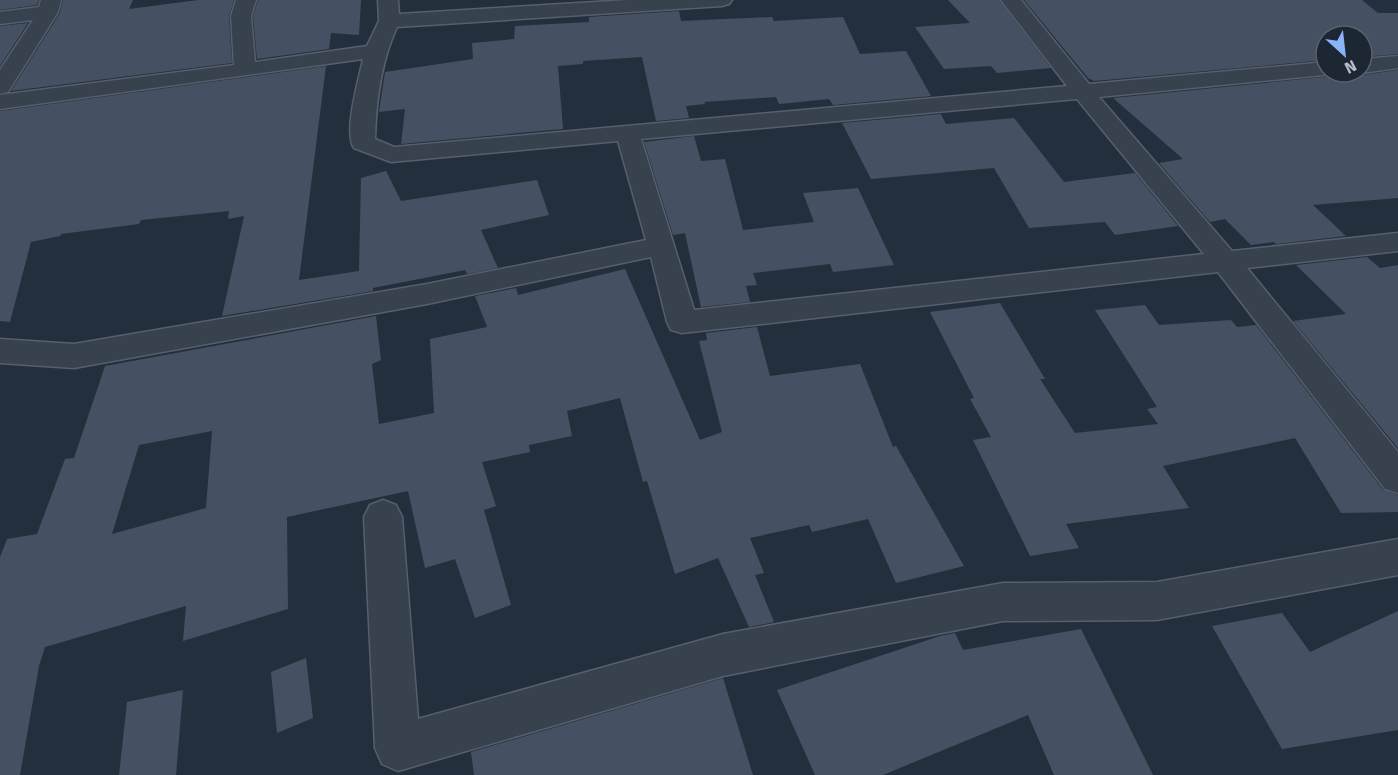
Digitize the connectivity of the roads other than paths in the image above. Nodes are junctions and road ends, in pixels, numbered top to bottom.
1 (246, 0) edge
2 (388, 0) edge
3 (722, 0) edge
4 (1011, 0) edge
5 (49, 6) edge
6 (0, 18) edge
7 (389, 21) junction
8 (375, 51) junction
9 (1398, 62) edge
10 (1374, 65) edge
11 (245, 70) junction
12 (1314, 70) edge
13 (0, 87) edge
14 (1083, 92) junction
15 (0, 102) edge
16 (627, 132) junction
17 (1398, 242) edge
18 (661, 246) junction
19 (1226, 262) junction
20 (0, 351) edge
21 (1398, 478) edge
22 (383, 518) dead end
23 (1398, 557) edge

1 - 11 street
2 - 7 street
3 - 7 street
4 - 14 street
5 - 6 street
5 - 13 street
7 - 8 street
8 - 11 street
8 - 16 street
9 - 10 street
11 - 15 street
12 - 14 street
14 - 16 street
14 - 19 street
16 - 18 street
17 - 19 street
18 - 19 street
18 - 20 street
19 - 21 street
22 - 23 street

